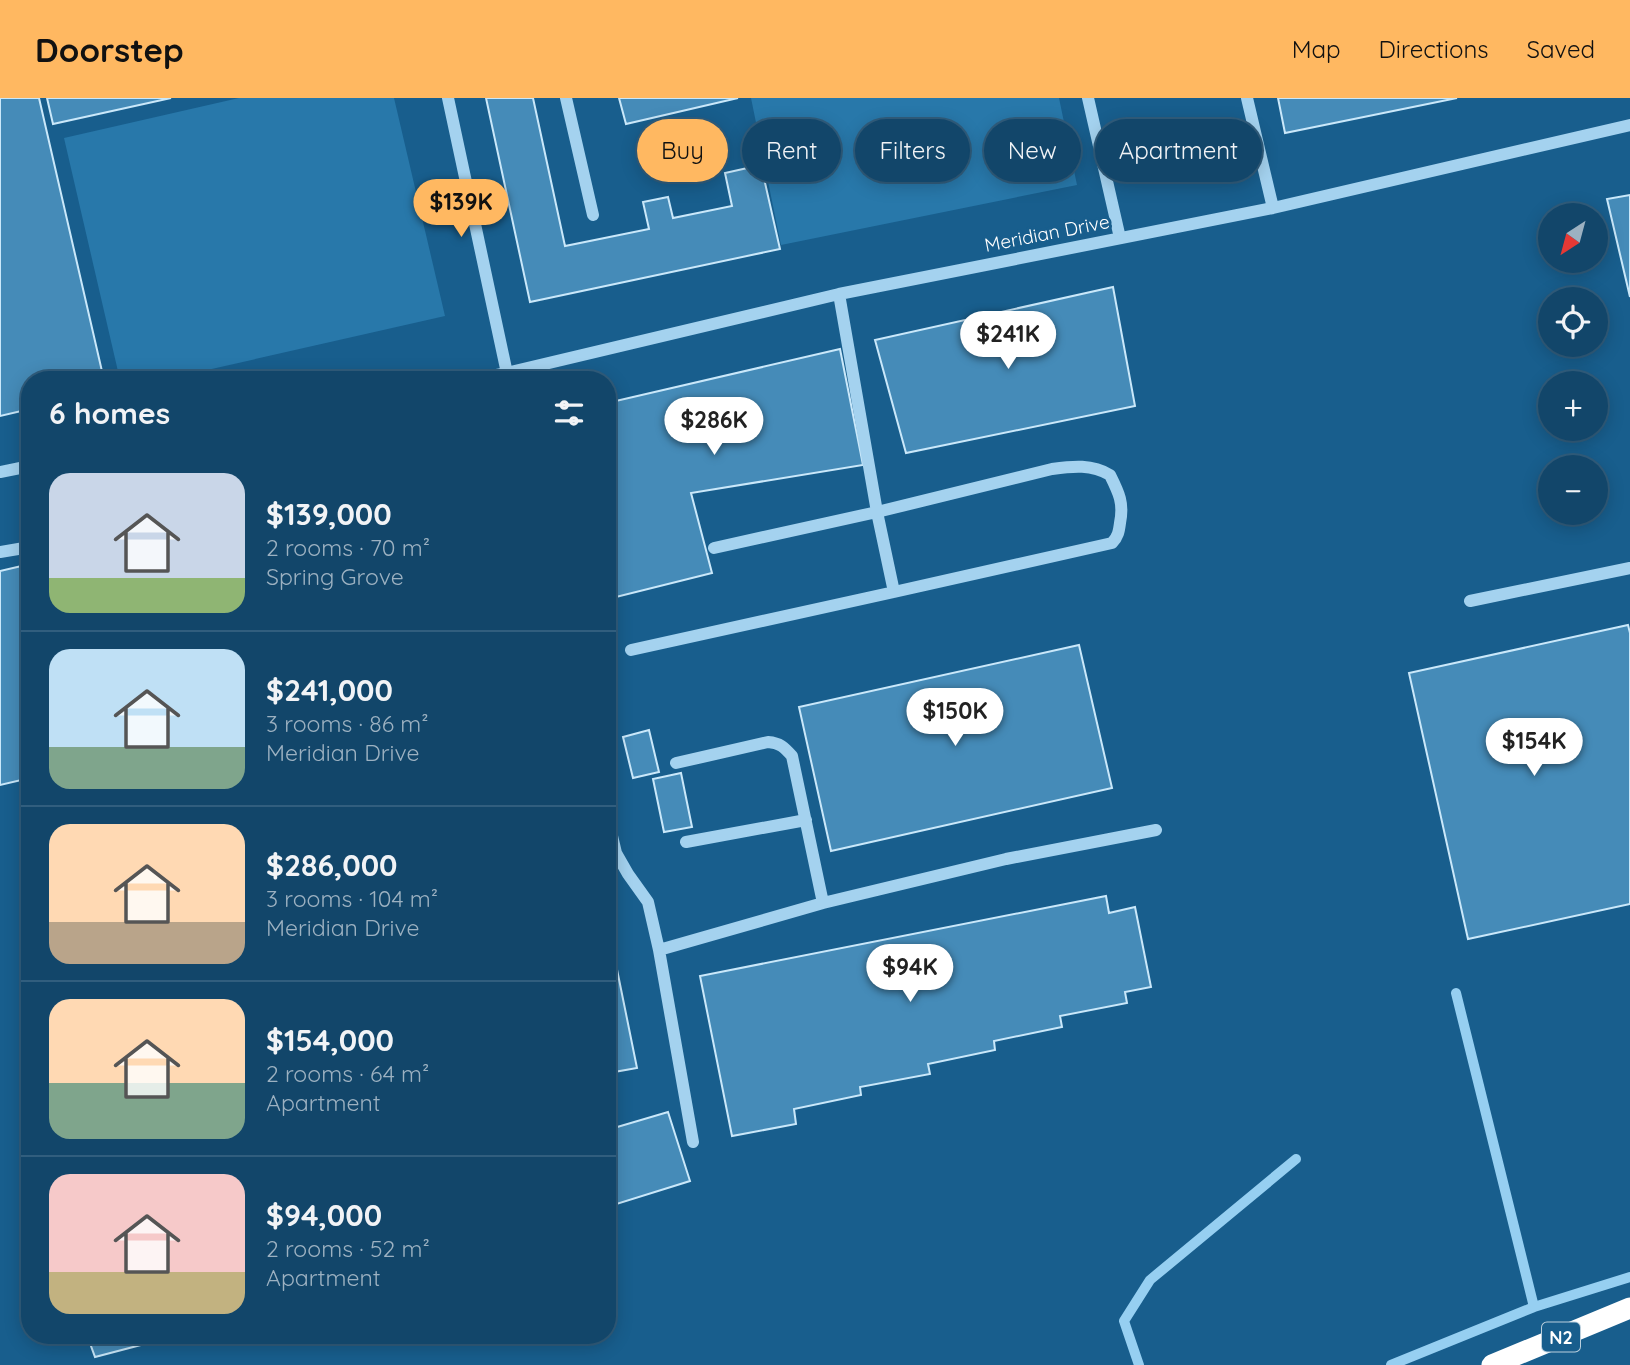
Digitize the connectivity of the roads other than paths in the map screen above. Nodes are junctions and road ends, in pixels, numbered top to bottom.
1 (448, 98) edge
2 (566, 98) edge
3 (1088, 98) edge
4 (1247, 98) edge
5 (1630, 125) edge
6 (1273, 208) junction
7 (593, 215) dead end
8 (1120, 238) junction
9 (839, 294) junction
10 (507, 371) edge
11 (528, 371) edge
12 (21, 468) edge
13 (0, 472) edge
14 (877, 512) junction
15 (21, 548) edge
16 (714, 548) dead end
17 (0, 552) edge
18 (1630, 568) edge
19 (894, 592) junction
20 (1470, 600) dead end
21 (631, 650) dead end
22 (676, 763) dead end
23 (806, 820) junction
24 (1156, 830) dead end
25 (686, 842) dead end
26 (616, 853) edge
27 (823, 903) junction
28 (659, 950) junction
29 (693, 1142) dead end
30 (1630, 1308) edge
31 (1492, 1365) edge

1 - 10 street
2 - 7 street
3 - 8 street
4 - 6 street
5 - 6 street, Meridian Drive
6 - 8 street, Meridian Drive
8 - 9 street, Meridian Drive
9 - 11 street, Meridian Drive
9 - 14 street
12 - 13 street
14 - 16 street
14 - 19 street
14 - 19 street
15 - 17 street
18 - 20 street
19 - 21 street
22 - 23 street
23 - 25 street
23 - 27 street
24 - 27 street
26 - 28 street
27 - 28 street
28 - 29 street
30 - 31 highway, N2

